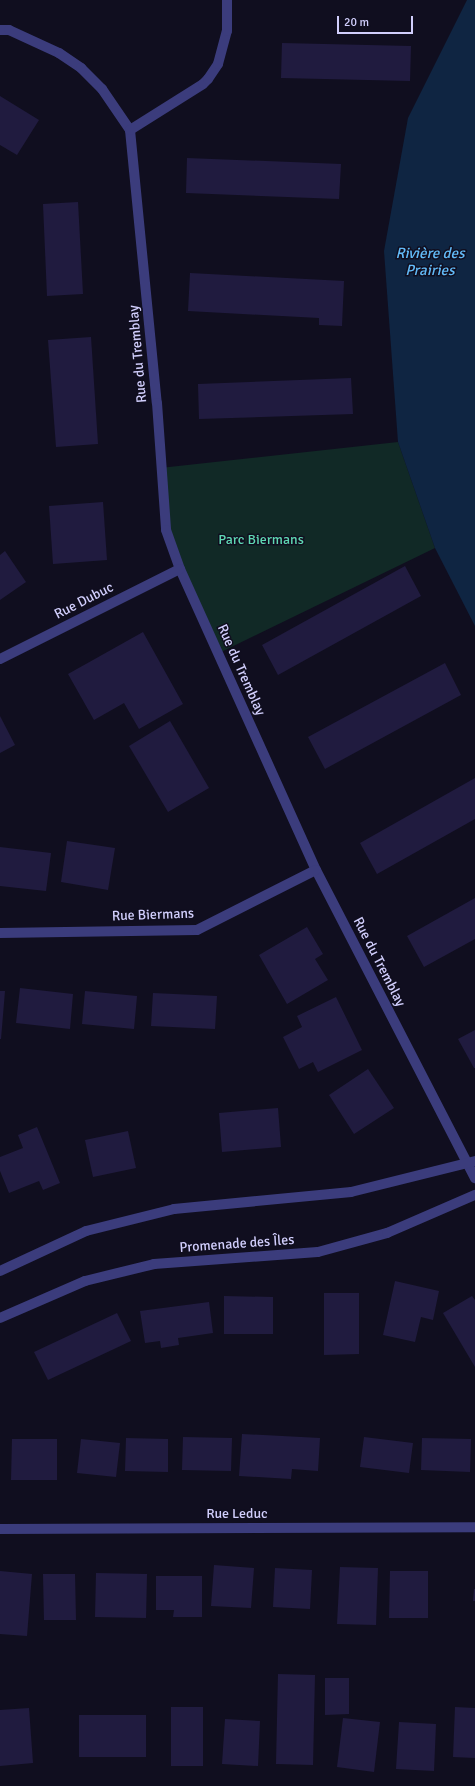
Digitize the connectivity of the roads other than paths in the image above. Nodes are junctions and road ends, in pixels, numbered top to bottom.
1 (227, 0) edge
2 (0, 30) edge
3 (130, 130) junction
4 (180, 569) junction
5 (0, 659) edge
6 (316, 870) junction
7 (0, 933) edge
8 (471, 1163) edge
9 (475, 1178) edge
10 (475, 1195) edge
11 (0, 1271) edge
12 (0, 1318) edge
13 (475, 1527) edge
14 (0, 1529) edge

1 - 3 street
2 - 3 street
3 - 4 street, Rue du Tremblay
4 - 5 street, Rue Dubuc
4 - 6 street, Rue du Tremblay
6 - 7 street, Rue Biermans
6 - 8 street, Rue du Tremblay
8 - 9 street, Rue du Tremblay
8 - 11 street
10 - 12 street, Promenade des Îles
13 - 14 street, Rue Leduc

